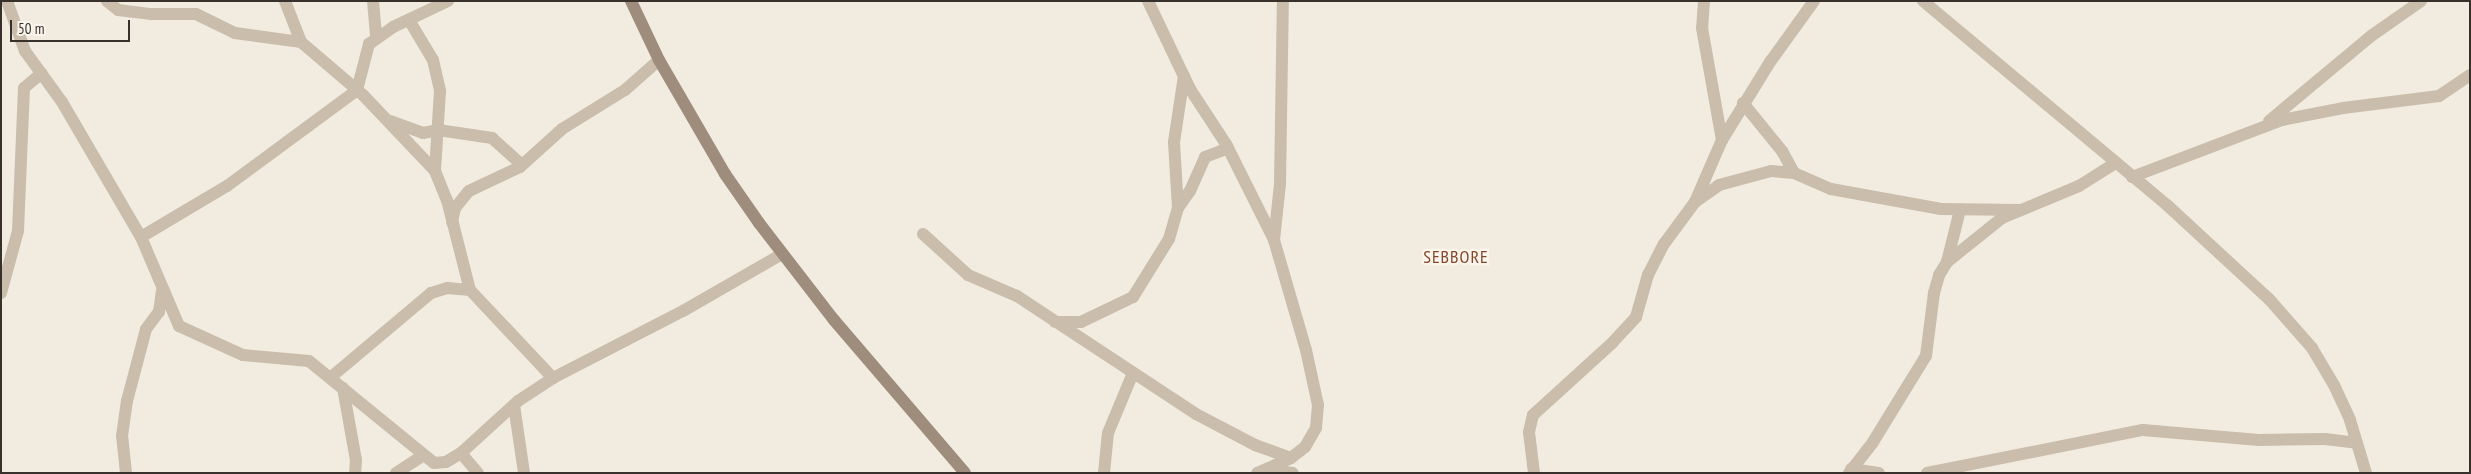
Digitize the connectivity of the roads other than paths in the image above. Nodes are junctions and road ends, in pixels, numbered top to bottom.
1 (107, 1) edge
2 (285, 1) edge
3 (373, 1) edge
4 (448, 1) edge
5 (631, 1) edge
6 (1148, 1) edge
7 (1283, 1) edge
8 (1704, 1) edge
9 (1814, 1) edge
10 (1923, 1) edge
11 (2421, 1) edge
12 (11, 5) edge
13 (409, 20) junction
14 (376, 37) junction
15 (301, 42) junction
16 (659, 60) junction
17 (42, 73) junction
18 (2470, 75) edge
19 (1184, 76) junction
20 (357, 90) junction
21 (1743, 103) junction
22 (384, 119) junction
23 (438, 130) junction
24 (2258, 131) junction
25 (1722, 140) junction
26 (1228, 148) junction
27 (521, 164) junction
28 (2114, 164) junction
29 (435, 172) junction
30 (1794, 173) junction
31 (2132, 177) junction
32 (469, 191) junction
33 (444, 194) junction
34 (1695, 202) junction
35 (1178, 208) junction
36 (1960, 210) junction
37 (2020, 210) junction
38 (452, 222) junction
39 (923, 234) dead end
40 (141, 237) junction
41 (1274, 240) junction
42 (782, 254) junction
43 (1947, 262) junction
44 (162, 288) junction
45 (470, 290) junction
46 (1, 293) edge
47 (1053, 321) junction
48 (1133, 373) junction
49 (330, 378) junction
50 (553, 378) junction
51 (343, 388) junction
52 (514, 405) junction
53 (2357, 444) junction
54 (461, 453) junction
55 (422, 456) junction
56 (1291, 458) junction
57 (1271, 470) junction
58 (1850, 471) edge
59 (126, 473) edge
60 (355, 473) edge
61 (396, 473) edge
62 (478, 473) edge
63 (524, 473) edge
64 (965, 473) edge
65 (1104, 473) edge
66 (1257, 473) edge
67 (1293, 473) edge
68 (1534, 473) edge
69 (1879, 473) edge
70 (1927, 473) edge
71 (2366, 473) edge

1 - 15 street
2 - 15 street
3 - 14 street
4 - 13 street
5 - 16 main road
6 - 19 street
7 - 41 street
8 - 25 street
9 - 21 street
10 - 28 street
11 - 24 street
12 - 17 street
13 - 14 street
13 - 23 street
14 - 20 street
15 - 20 street
16 - 27 street
16 - 42 main road
17 - 40 street
17 - 46 street
18 - 24 street
19 - 26 street
19 - 35 street
20 - 22 street
20 - 40 street
21 - 25 street
21 - 30 street
22 - 23 street
22 - 29 street
23 - 27 street
23 - 29 street
24 - 31 street
25 - 34 street
26 - 35 street
26 - 41 street
27 - 32 street
28 - 31 street
28 - 37 street
29 - 33 street
30 - 34 street
30 - 36 street
31 - 53 street
32 - 33 street
32 - 38 street
33 - 38 street
34 - 68 street
35 - 47 street
36 - 37 street
36 - 43 street
37 - 43 street
38 - 45 street
39 - 47 street
40 - 44 street
41 - 56 street
42 - 50 street
42 - 64 main road
43 - 58 street
44 - 49 street
44 - 59 street
45 - 49 street
45 - 50 street
47 - 48 street
48 - 56 street
48 - 65 street
49 - 51 street
50 - 52 street
51 - 55 street
51 - 60 street
52 - 54 street
52 - 63 street
53 - 70 street
53 - 71 street
54 - 55 street
54 - 62 street
55 - 61 street
56 - 57 street
57 - 66 street
57 - 67 street
58 - 69 street

